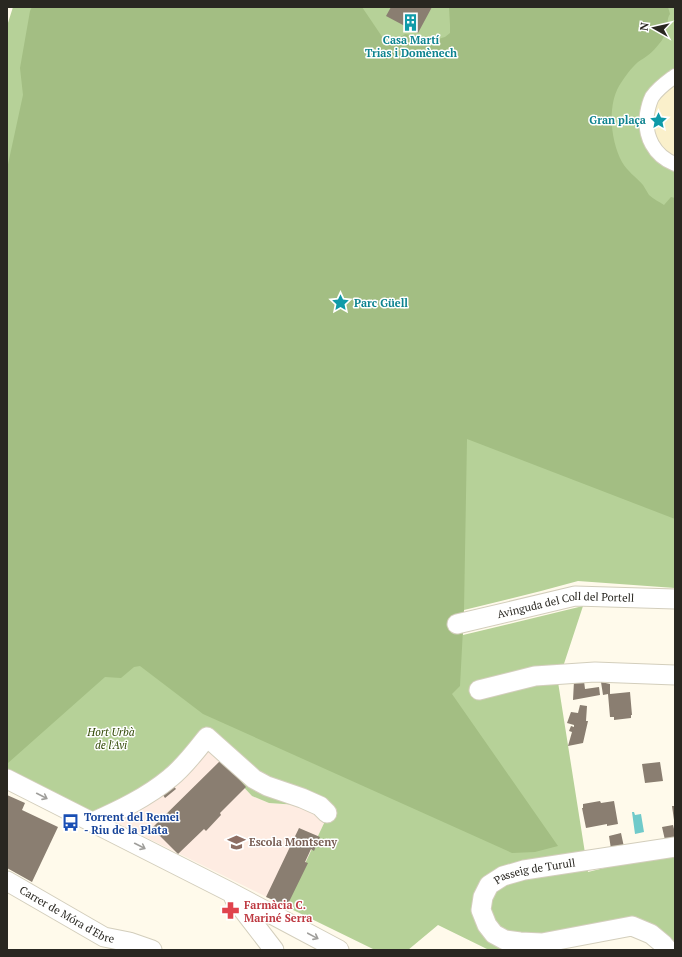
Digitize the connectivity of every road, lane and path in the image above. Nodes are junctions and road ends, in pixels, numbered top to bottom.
1 (675, 76) edge
2 (675, 164) edge
3 (675, 599) edge
4 (457, 624) dead end
5 (675, 675) edge
6 (480, 690) dead end
7 (7, 779) edge
8 (328, 813) dead end
9 (93, 822) junction
10 (675, 847) edge
11 (7, 882) edge
12 (230, 892) junction
13 (110, 943) edge
14 (152, 950) edge
15 (274, 950) edge
16 (339, 950) edge
17 (668, 950) edge

1 - 2 street
3 - 4 street, Avinguda del Coll del Portell
5 - 6 street
7 -> 9 street
8 - 9 street
9 -> 12 street
10 - 17 street, Passeig de Turull
11 - 13 street, Carrer de Móra d'Ebre
12 - 15 street
12 -> 16 street
13 - 14 street, Carrer de Móra d'Ebre

